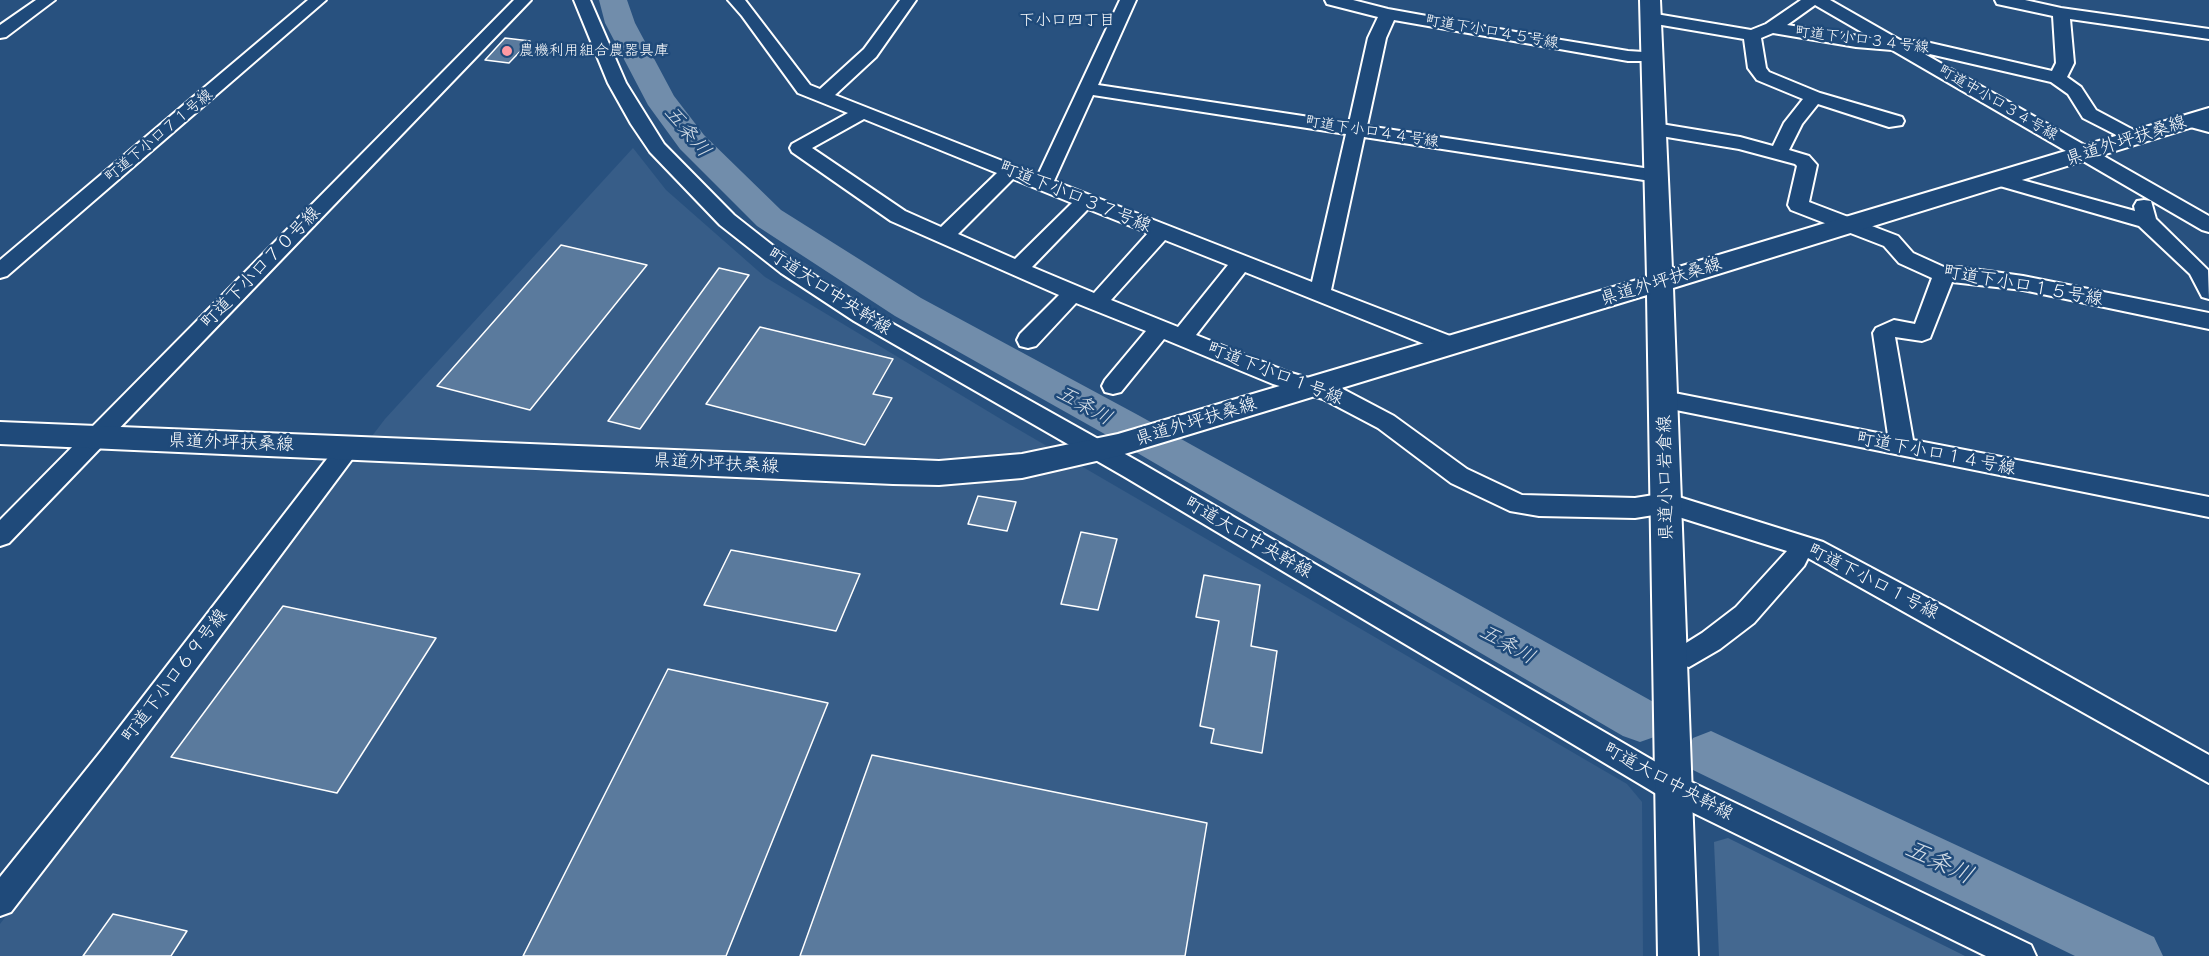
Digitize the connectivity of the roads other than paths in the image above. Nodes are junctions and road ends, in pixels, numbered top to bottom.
1 (47, 0) edge
2 (303, 0) edge
3 (318, 0) edge
4 (523, 0) edge
5 (582, 0) edge
6 (736, 0) edge
7 (894, 0) edge
8 (908, 0) edge
9 (1128, 0) edge
10 (1333, 0) edge
11 (1812, 0) edge
12 (1818, 0) edge
13 (2003, 0) edge
14 (1650, 9) edge
15 (2061, 13) junction
16 (1388, 14) junction
17 (1772, 28) junction
18 (0, 33) edge
19 (2209, 34) edge
20 (1752, 35) junction
21 (1901, 46) junction
22 (1653, 57) junction
23 (2057, 78) junction
24 (1087, 89) junction
25 (817, 95) junction
26 (1814, 97) junction
27 (862, 113) junction
28 (2203, 120) edge
29 (1895, 121) dead end
30 (1655, 129) junction
31 (1364, 131) junction
32 (2134, 138) junction
33 (1779, 152) junction
34 (2087, 154) junction
35 (1010, 171) junction
36 (1657, 176) junction
37 (2000, 180) junction
38 (1043, 184) junction
39 (2149, 190) junction
40 (1085, 201) junction
41 (2146, 221) junction
42 (1852, 224) junction
43 (2209, 225) edge
44 (1161, 231) junction
45 (943, 237) junction
46 (0, 256) edge
47 (1241, 263) junction
48 (1017, 269) junction
49 (0, 271) edge
50 (1944, 275) junction
51 (1660, 282) junction
52 (2209, 292) edge
53 (1073, 293) junction
54 (1328, 297) junction
55 (1097, 303) junction
56 (2209, 321) edge
57 (1160, 329) junction
58 (1182, 338) junction
59 (1028, 340) dead end
60 (1450, 345) junction
61 (1113, 386) dead end
62 (1311, 387) junction
63 (1664, 400) junction
64 (0, 433) edge
65 (96, 437) junction
66 (1902, 447) junction
67 (348, 448) junction
68 (1108, 448) junction
69 (1666, 503) junction
70 (2209, 507) edge
71 (0, 536) edge
72 (1802, 545) junction
73 (1671, 651) junction
74 (2209, 770) edge
75 (1674, 777) junction
76 (0, 901) edge
77 (1678, 956) edge
78 (2020, 956) edge

1 - 18 street
2 - 46 street
3 - 49 street, 町道下小口７１号線
4 - 65 street, 町道下小口７０号線
5 - 68 street, 町道大口中央幹線
6 - 25 street, 町道下小口３７号線
7 - 25 street
8 - 25 street
9 - 24 street
10 - 16 street, 町道下小口４５号線
11 - 17 street
12 - 21 street, 町道中小口３４号線
13 - 15 street
14 - 20 street
14 - 22 main road, 県道小口岩倉線
15 - 19 street
15 - 23 street
16 - 22 street, 町道下小口４５号線
16 - 31 street
17 - 20 street
17 - 21 street, 町道下小口３４号線
20 - 26 street
21 - 23 street, 町道下小口３４号線
21 - 34 street, 町道中小口３４号線
22 - 30 main road, 県道小口岩倉線
23 - 32 street
24 - 31 street, 町道下小口４４号線
24 - 38 street
25 - 27 street, 町道下小口３７号線
26 - 29 street
26 - 33 street
27 - 35 street, 町道下小口３７号線
27 - 45 street, 町道下小口１号線
28 - 32 main road, 県道外坪扶桑線
30 - 33 street, 町道下小口１５号線
30 - 36 main road, 県道小口岩倉線
31 - 36 street, 町道下小口４４号線
31 - 54 street
32 - 34 main road, 県道外坪扶桑線
33 - 42 street, 町道下小口１５号線
34 - 37 main road, 県道外坪扶桑線
34 - 39 street, 町道中小口３４号線
35 - 38 street, 町道下小口３７号線
35 - 45 street
36 - 51 main road, 県道小口岩倉線
37 - 41 street
37 - 42 main road, 県道外坪扶桑線
38 - 40 street, 町道下小口３７号線
39 - 41 street
39 - 43 street, 町道中小口３４号線
40 - 44 street, 町道下小口３７号線
40 - 48 street
41 - 52 street
42 - 50 street, 町道下小口１５号線
42 - 51 main road, 県道外坪扶桑線
44 - 47 street, 町道下小口３７号線
44 - 55 street
45 - 48 street, 町道下小口１号線
47 - 54 street, 町道下小口３７号線
47 - 58 street
48 - 53 street, 町道下小口１号線
50 - 56 street, 町道下小口１５号線
50 - 66 street
51 - 60 main road, 県道外坪扶桑線
51 - 63 main road, 県道小口岩倉線
53 - 55 street, 町道下小口１号線
53 - 59 street
54 - 60 street, 町道下小口３７号線
55 - 57 street, 町道下小口１号線
57 - 58 street, 町道下小口１号線
57 - 61 street
58 - 62 street, 町道下小口１号線
60 - 62 main road, 県道外坪扶桑線
62 - 68 main road, 県道外坪扶桑線
62 - 69 street, 町道下小口１号線
63 - 66 street, 町道下小口１４号線
63 - 69 main road, 県道小口岩倉線
64 - 65 main road, 県道外坪扶桑線
65 - 67 main road, 県道外坪扶桑線
65 - 71 street, 町道下小口７０号線
66 - 70 street, 町道下小口１４号線
67 - 68 main road, 県道外坪扶桑線
67 - 76 street, 町道下小口６９号線
68 - 75 street, 町道大口中央幹線
69 - 72 street, 町道下小口１号線
69 - 73 main road, 県道小口岩倉線
72 - 73 street
72 - 74 street, 町道下小口１号線
73 - 75 main road, 県道小口岩倉線
75 - 77 main road, 県道小口岩倉線
75 - 78 street, 町道大口中央幹線

